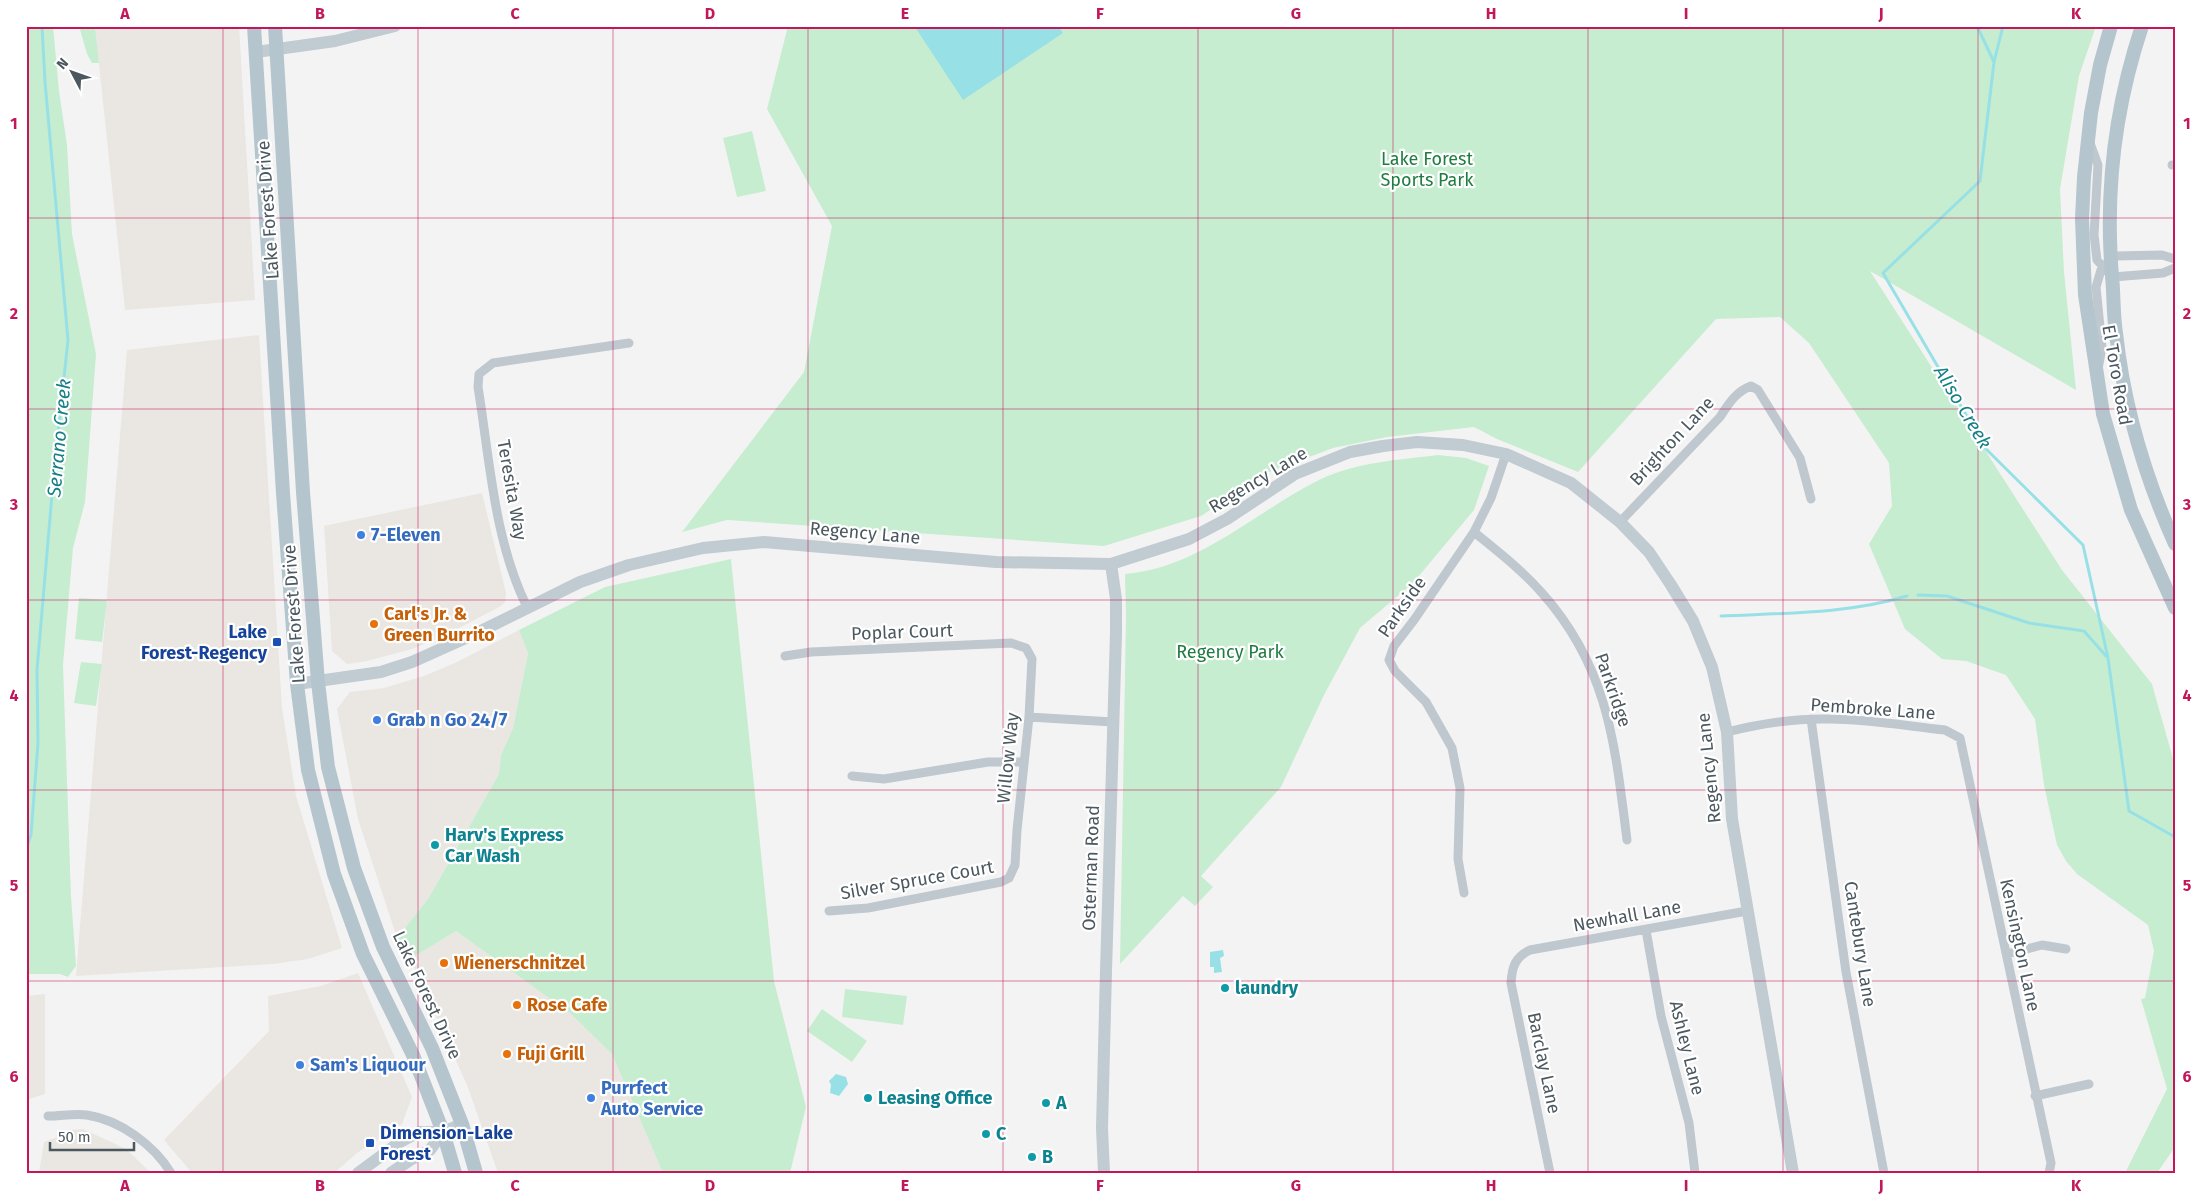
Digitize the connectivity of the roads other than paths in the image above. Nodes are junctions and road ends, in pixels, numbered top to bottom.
1 (254, 26) edge
2 (275, 26) edge
3 (395, 26) edge
4 (2111, 26) edge
5 (2142, 26) edge
6 (277, 51) junction
7 (256, 52) junction
8 (2088, 137) junction
9 (2175, 258) edge
10 (2109, 268) junction
11 (2175, 268) edge
12 (629, 343) dead end
13 (2097, 376) junction
14 (1506, 454) junction
15 (1811, 499) dead end
16 (1620, 522) junction
17 (1474, 532) junction
18 (2175, 544) edge
19 (1111, 564) junction
20 (527, 607) junction
21 (2175, 608) edge
22 (1021, 645) joint
23 (785, 656) dead end
24 (318, 682) junction
25 (297, 684) junction
26 (1029, 717) junction
27 (1811, 719) junction
28 (1114, 722) junction
29 (1727, 732) junction
30 (1956, 735) joint
31 (1024, 762) junction
32 (852, 776) dead end
33 (1627, 840) dead end
34 (1009, 878) joint
35 (1464, 893) dead end
36 (829, 911) dead end
37 (1747, 911) junction
38 (1646, 930) junction
39 (2066, 949) dead end
40 (2006, 954) junction
41 (1516, 961) joint
42 (2089, 1084) dead end
43 (2035, 1096) junction
44 (48, 1116) dead end
45 (462, 1124) junction
46 (443, 1132) junction
47 (171, 1173) edge
48 (358, 1173) edge
49 (391, 1173) edge
50 (455, 1173) edge
51 (476, 1173) edge
52 (1104, 1173) edge
53 (1550, 1173) edge
54 (1695, 1173) edge
55 (1794, 1173) edge
56 (1884, 1173) edge
57 (2049, 1173) edge

1 - 7 main road, Lake Forest Drive
2 - 6 main road, Lake Forest Drive
3 - 6 street
4 - 8 main road, El Toro Road
5 - 10 main road, El Toro Road
6 - 7 street
6 - 24 main road, Lake Forest Drive
7 - 25 main road, Lake Forest Drive
8 - 10 street, El Toro Road
8 - 13 main road, El Toro Road
9 - 10 street
10 - 11 street
10 - 13 street
10 - 18 main road, El Toro Road
12 - 20 street, Teresita Way
13 - 21 main road, El Toro Road
14 - 16 street, Regency Lane
14 - 17 street, Parkside
14 - 19 street, Regency Lane
15 - 16 street, Brighton Lane
16 - 29 street, Regency Lane
17 - 33 street, Parkridge
17 - 35 street, Parkside
19 - 20 street, Regency Lane
19 - 28 street, Osterman Road
20 - 24 street, Regency Lane
22 - 23 street, Poplar Court
22 - 26 street, Willow Way
24 - 25 street, Regency Lane
24 - 45 main road, Lake Forest Drive
25 - 46 main road, Lake Forest Drive
26 - 28 street
26 - 31 street, Willow Way
27 - 29 street, Pembroke Lane
27 - 30 street, Pembroke Lane
27 - 56 street, Cantebury Lane
28 - 52 street, Osterman Road
29 - 37 street, Regency Lane
30 - 40 street, Kensington Lane
31 - 32 street
31 - 34 street, Willow Way
34 - 36 street, Silver Spruce Court
37 - 38 street, Newhall Lane
37 - 55 street, Regency Lane
38 - 41 street, Newhall Lane
38 - 54 street, Ashley Lane
39 - 40 street
40 - 43 street, Kensington Lane
41 - 53 street, Barclay Lane
42 - 43 street
43 - 57 street, Kensington Lane
44 - 47 street
45 - 46 street
45 - 51 main road, Lake Forest Drive
46 - 48 street
46 - 49 street
46 - 50 main road, Lake Forest Drive

